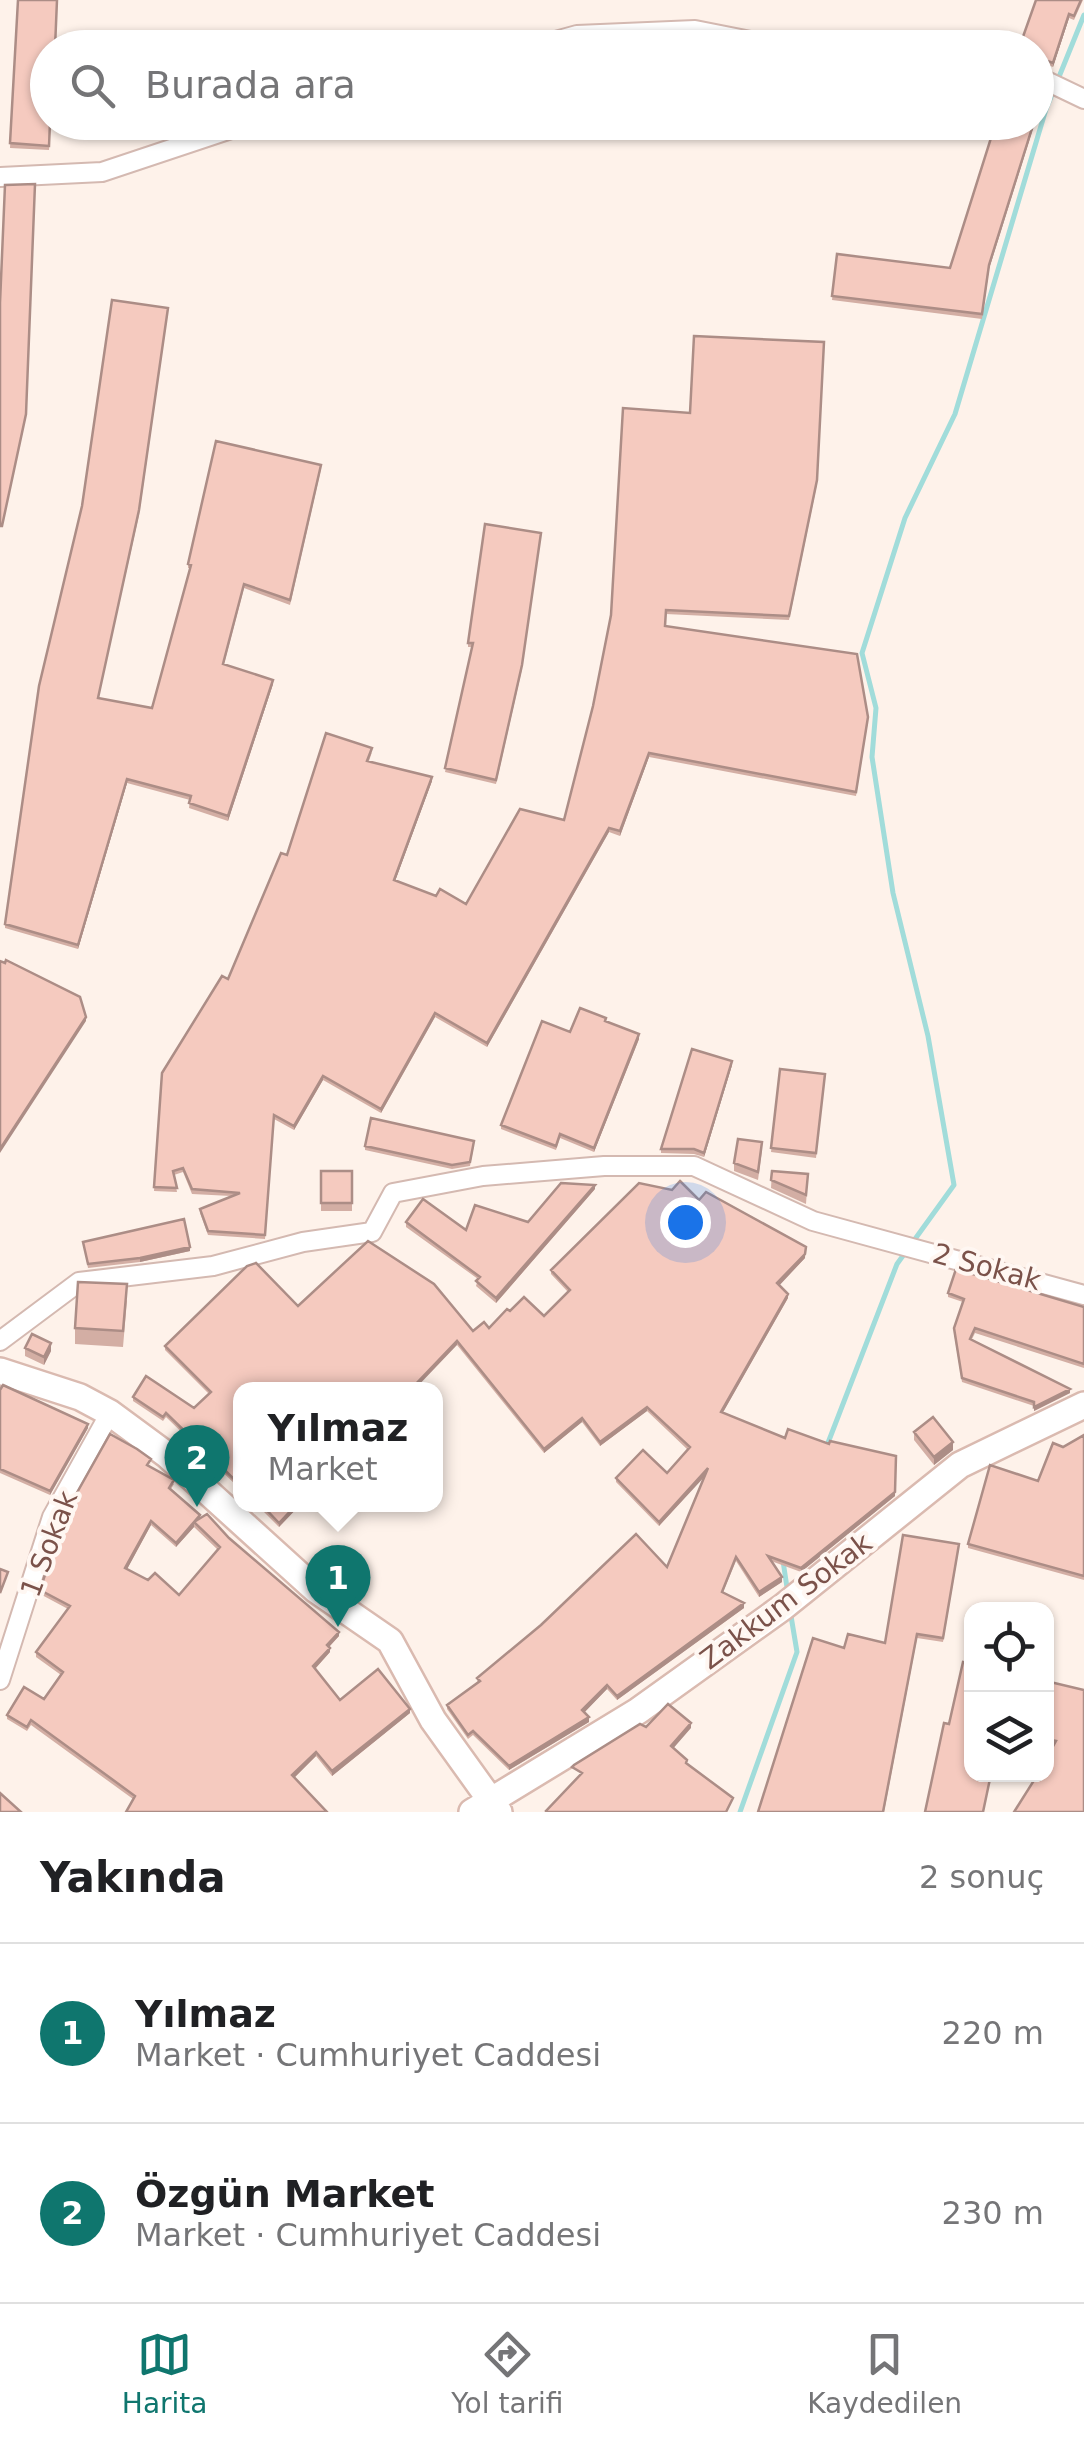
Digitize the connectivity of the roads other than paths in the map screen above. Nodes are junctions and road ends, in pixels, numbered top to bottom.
1 (1054, 85) edge
2 (1077, 96) edge
3 (198, 140) edge
4 (0, 177) edge
5 (1084, 1294) edge
6 (0, 1341) edge
7 (0, 1371) edge
8 (1084, 1405) edge
9 (110, 1413) junction
10 (0, 1680) edge
11 (487, 1809) edge

1 - 2 street
3 - 4 street
5 - 6 street, 2 Sokak
7 - 9 street
8 - 11 street, Zakkum Sokak
9 - 10 street, 1 Sokak
9 - 11 street

